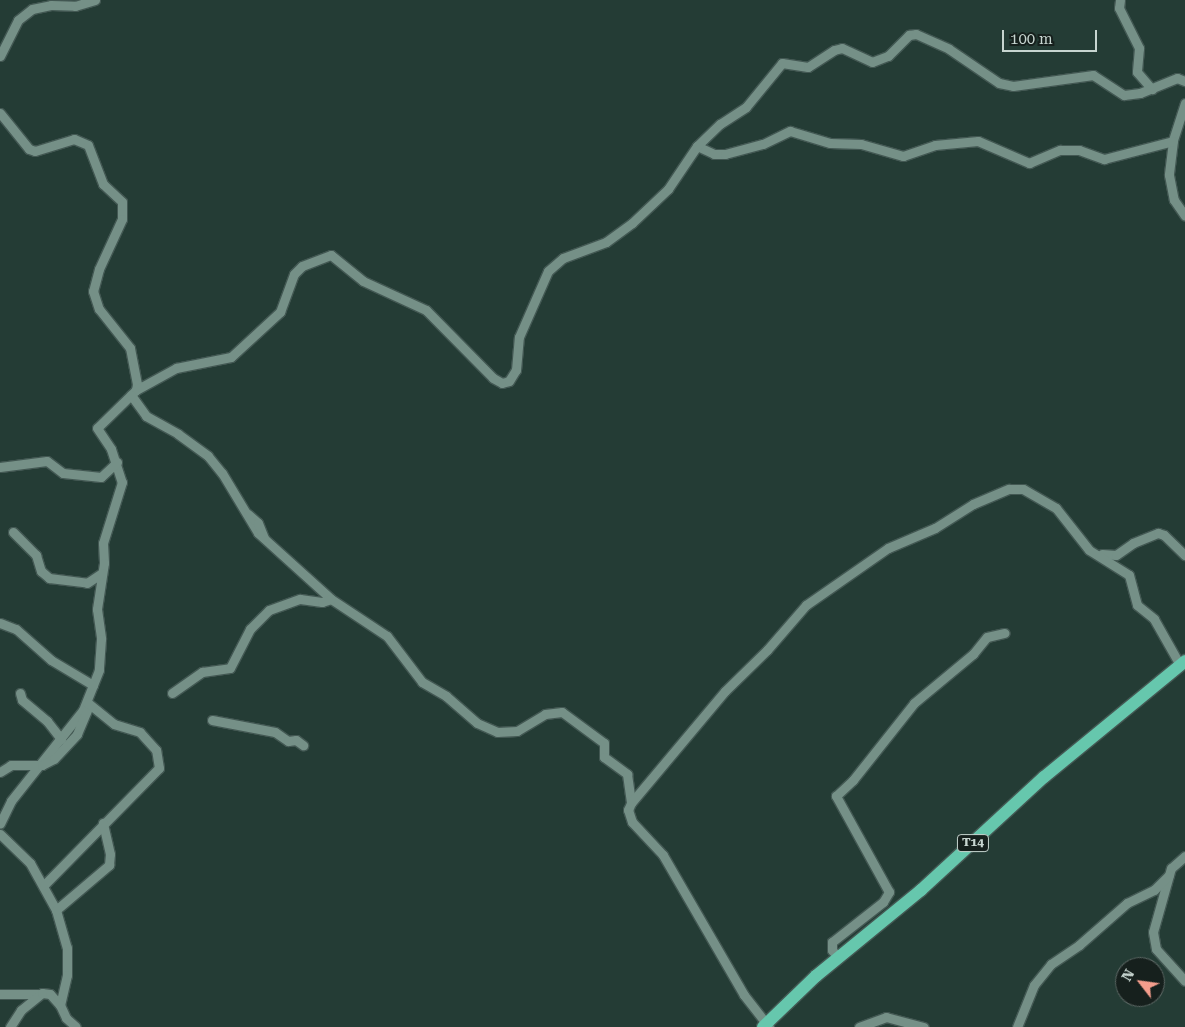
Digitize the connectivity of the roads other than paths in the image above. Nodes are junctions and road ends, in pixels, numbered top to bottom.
1 (95, 0) edge
2 (1120, 0) edge
3 (0, 56) edge
4 (1185, 81) edge
5 (1152, 89) junction
6 (1185, 103) edge
7 (0, 113) edge
8 (1173, 141) junction
9 (698, 146) junction
10 (1185, 216) edge
11 (134, 393) junction
12 (117, 462) junction
13 (0, 467) edge
14 (13, 532) dead end
15 (1097, 554) junction
16 (1185, 554) edge
17 (102, 573) junction
18 (90, 583) junction
19 (331, 599) junction
20 (97, 600) junction
21 (0, 623) edge
22 (1005, 633) dead end
23 (1182, 663) edge
24 (94, 685) junction
25 (20, 693) dead end
26 (172, 693) dead end
27 (87, 702) junction
28 (212, 720) dead end
29 (61, 739) junction
30 (303, 745) dead end
31 (39, 765) junction
32 (0, 772) edge
33 (631, 803) junction
34 (103, 823) junction
35 (0, 824) edge
36 (0, 834) edge
37 (1185, 856) edge
38 (1169, 875) junction
39 (44, 885) junction
40 (56, 910) junction
41 (838, 957) junction
42 (1185, 982) edge
43 (0, 994) edge
44 (39, 994) junction
45 (60, 1005) junction
46 (12, 1026) edge
47 (766, 1026) edge
48 (76, 1027) edge
49 (859, 1027) edge
50 (924, 1027) edge
51 (1017, 1027) edge

1 - 3 street
2 - 5 street
4 - 5 street
5 - 9 street
6 - 8 street
7 - 11 street
8 - 9 street
8 - 10 street
9 - 11 street
11 - 12 street
11 - 19 street
12 - 13 street
12 - 17 street
14 - 18 street
15 - 16 street
15 - 23 street
15 - 33 street
17 - 18 street
17 - 20 street
18 - 20 street
19 - 26 street
19 - 33 street
20 - 24 street
21 - 24 street
22 - 41 street
23 - 41 highway, T14
24 - 27 street
25 - 29 street
27 - 29 street
27 - 31 street
27 - 34 street
28 - 30 street
29 - 31 street
31 - 32 street
31 - 35 street
33 - 47 street
34 - 39 street
34 - 40 street
36 - 39 street
37 - 38 street
38 - 42 street
38 - 51 street
39 - 40 street
40 - 45 street
41 - 47 highway, T14
43 - 44 street
44 - 45 street
44 - 46 street
45 - 48 street
49 - 50 street

